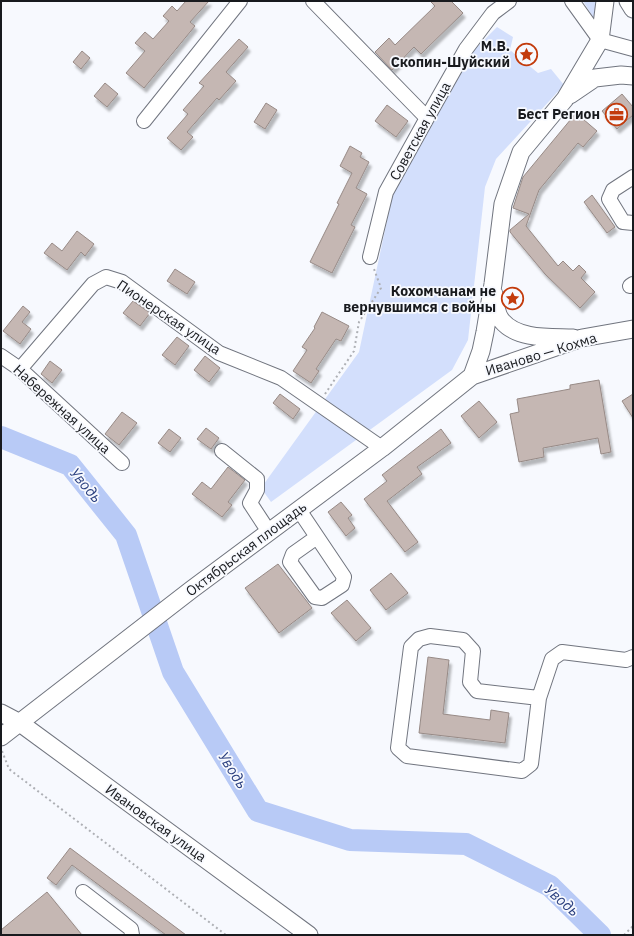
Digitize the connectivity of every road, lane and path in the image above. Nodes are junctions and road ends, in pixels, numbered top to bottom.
1 (240, 1) edge
2 (313, 1) edge
3 (509, 1) edge
4 (572, 1) edge
5 (605, 1) edge
6 (628, 1) edge
7 (633, 9) edge
8 (600, 40) junction
9 (633, 49) edge
10 (633, 76) edge
11 (565, 99) junction
12 (427, 118) junction
13 (144, 121) dead end
14 (633, 177) edge
15 (633, 223) edge
16 (370, 256) joint
17 (493, 284) junction
18 (633, 329) edge
19 (582, 338) junction
20 (1, 356) edge
21 (20, 370) junction
22 (472, 376) junction
23 (318, 404) junction
24 (382, 448) junction
25 (222, 451) dead end
26 (122, 464) dead end
27 (299, 510) junction
28 (269, 532) junction
29 (317, 537) dead end
30 (633, 657) edge
31 (539, 698) junction
32 (1, 713) edge
33 (20, 723) junction
34 (1, 744) edge
35 (83, 892) dead end
36 (633, 926) edge
37 (132, 935) edge
38 (226, 935) edge
39 (309, 935) edge
40 (624, 935) edge

1 - 13 street
2 - 12 street
3 - 12 street, Советская улица
4 - 8 street
5 - 8 main road
6 - 7 main road
8 - 9 street
8 - 11 main road
10 - 11 main road
11 - 17 main road
12 - 16 street, Советская улица
14 - 15 street
16 - 23 path
17 - 19 main road
17 - 22 main road
18 - 19 main road, Иваново — Кохма
19 - 22 main road, Иваново — Кохма
20 - 21 street, Набережная улица
21 - 23 street, Пионерская улица
21 - 26 street, Набережная улица
22 - 24 main road, Октябрьская площадь
23 - 24 street, Пионерская улица
24 - 27 main road, Октябрьская площадь
25 - 28 street
27 - 28 main road, Октябрьская площадь
27 - 29 street
28 - 33 main road, Октябрьская площадь
30 - 31 street
31 - 31 street
32 - 33 main road, Ивановская улица
33 - 34 main road, Октябрьская площадь
33 - 39 main road, Ивановская улица
34 - 38 path
35 - 37 street
36 - 40 path

